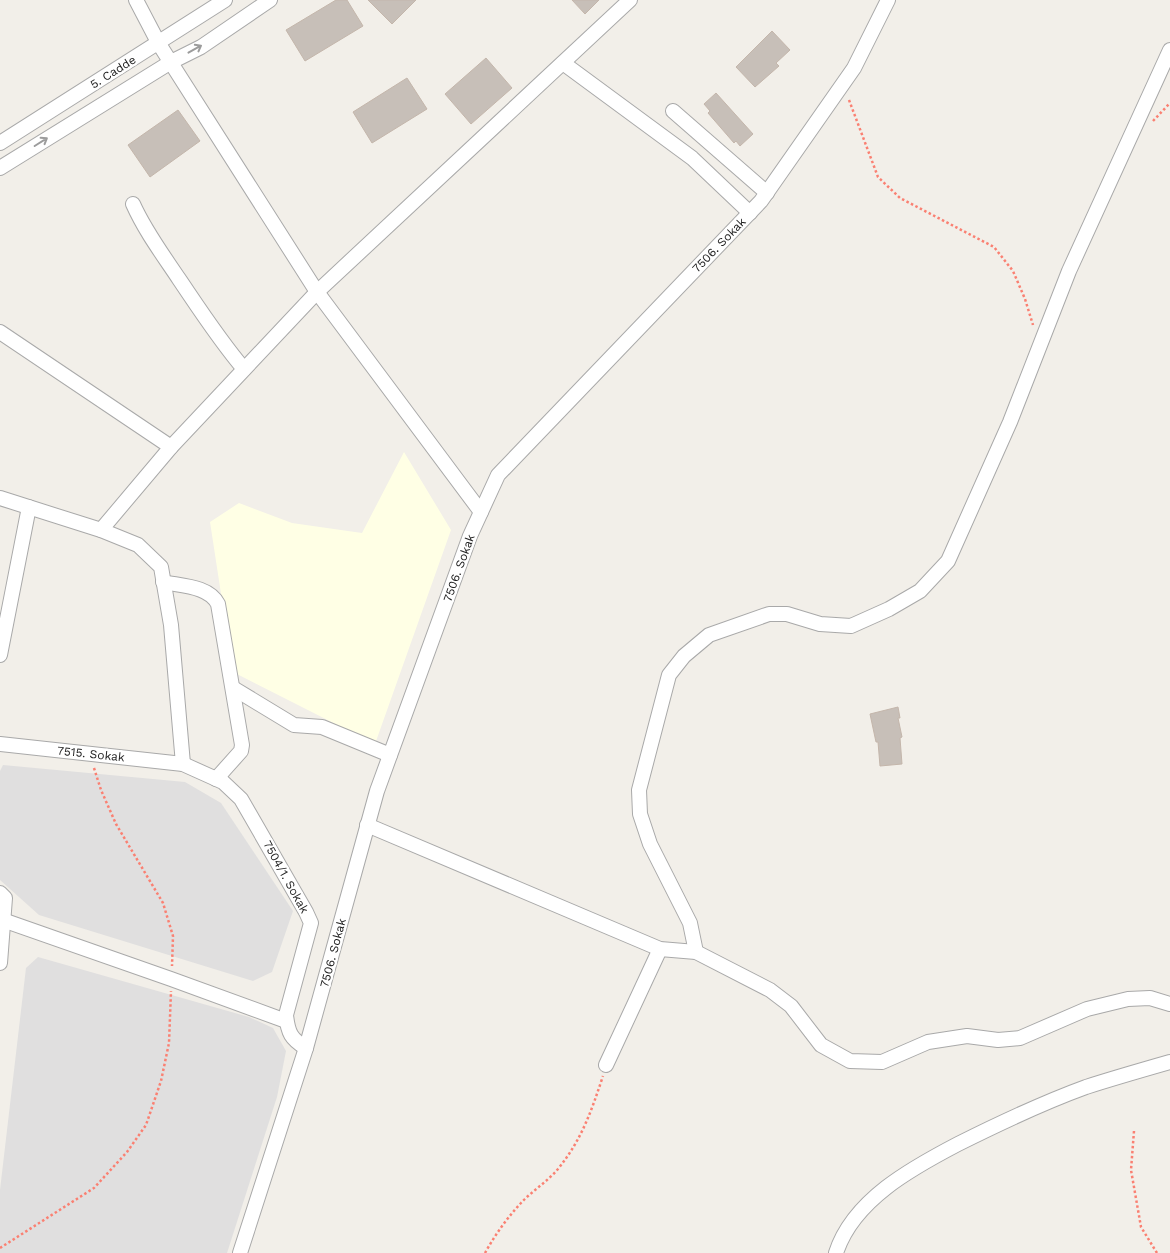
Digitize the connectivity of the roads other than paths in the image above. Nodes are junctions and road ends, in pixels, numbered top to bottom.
1 (136, 0) edge
2 (225, 0) edge
3 (270, 0) edge
4 (630, 0) edge
5 (888, 0) edge
6 (159, 44) junction
7 (1170, 50) edge
8 (171, 62) junction
9 (563, 63) junction
10 (674, 111) dead end
11 (0, 144) edge
12 (0, 168) edge
13 (767, 193) junction
14 (133, 204) dead end
15 (750, 213) junction
16 (317, 292) junction
17 (0, 332) edge
18 (244, 370) junction
19 (171, 447) junction
20 (0, 498) edge
21 (29, 507) junction
22 (481, 512) junction
23 (101, 530) junction
24 (164, 582) junction
25 (0, 654) edge
26 (233, 688) junction
27 (0, 744) edge
28 (390, 755) junction
29 (182, 764) junction
30 (216, 779) junction
31 (368, 825) junction
32 (0, 893) edge
33 (2, 919) edge
34 (660, 949) junction
35 (696, 952) junction
36 (0, 963) edge
37 (1170, 1004) edge
38 (286, 1021) junction
39 (306, 1048) junction
40 (1170, 1062) edge
41 (606, 1066) road end
42 (240, 1253) edge
43 (836, 1253) edge

1 - 6 street
2 - 6 street, 5. Cadde
8 -> 3 street
4 - 9 street
5 - 13 street, 7506. Sokak
6 - 8 street
6 - 11 street, 5. Cadde
7 - 35 street
12 -> 8 street
8 - 16 street
9 - 15 street
9 - 16 street
10 - 13 street
13 - 15 street, 7506. Sokak
14 - 18 street
15 - 22 street, 7506. Sokak
16 - 18 street
16 - 22 street
17 - 19 street
18 - 19 street
19 - 23 street
20 - 21 street
21 - 23 street
21 - 25 street
22 - 28 street, 7506. Sokak
23 - 24 street
24 - 26 street
24 - 29 street
26 - 28 street
26 - 30 street
27 - 29 street, 7515. Sokak
28 - 31 street, 7506. Sokak
29 - 30 street, 7504/1. Sokak
30 - 38 street, 7504/1. Sokak
31 - 34 street
31 - 39 street, 7506. Sokak
32 - 33 street
33 - 36 street
33 - 38 street
34 - 35 street
34 - 41 street
35 - 37 street
38 - 39 street
39 - 42 street, 7506. Sokak
40 - 43 street

